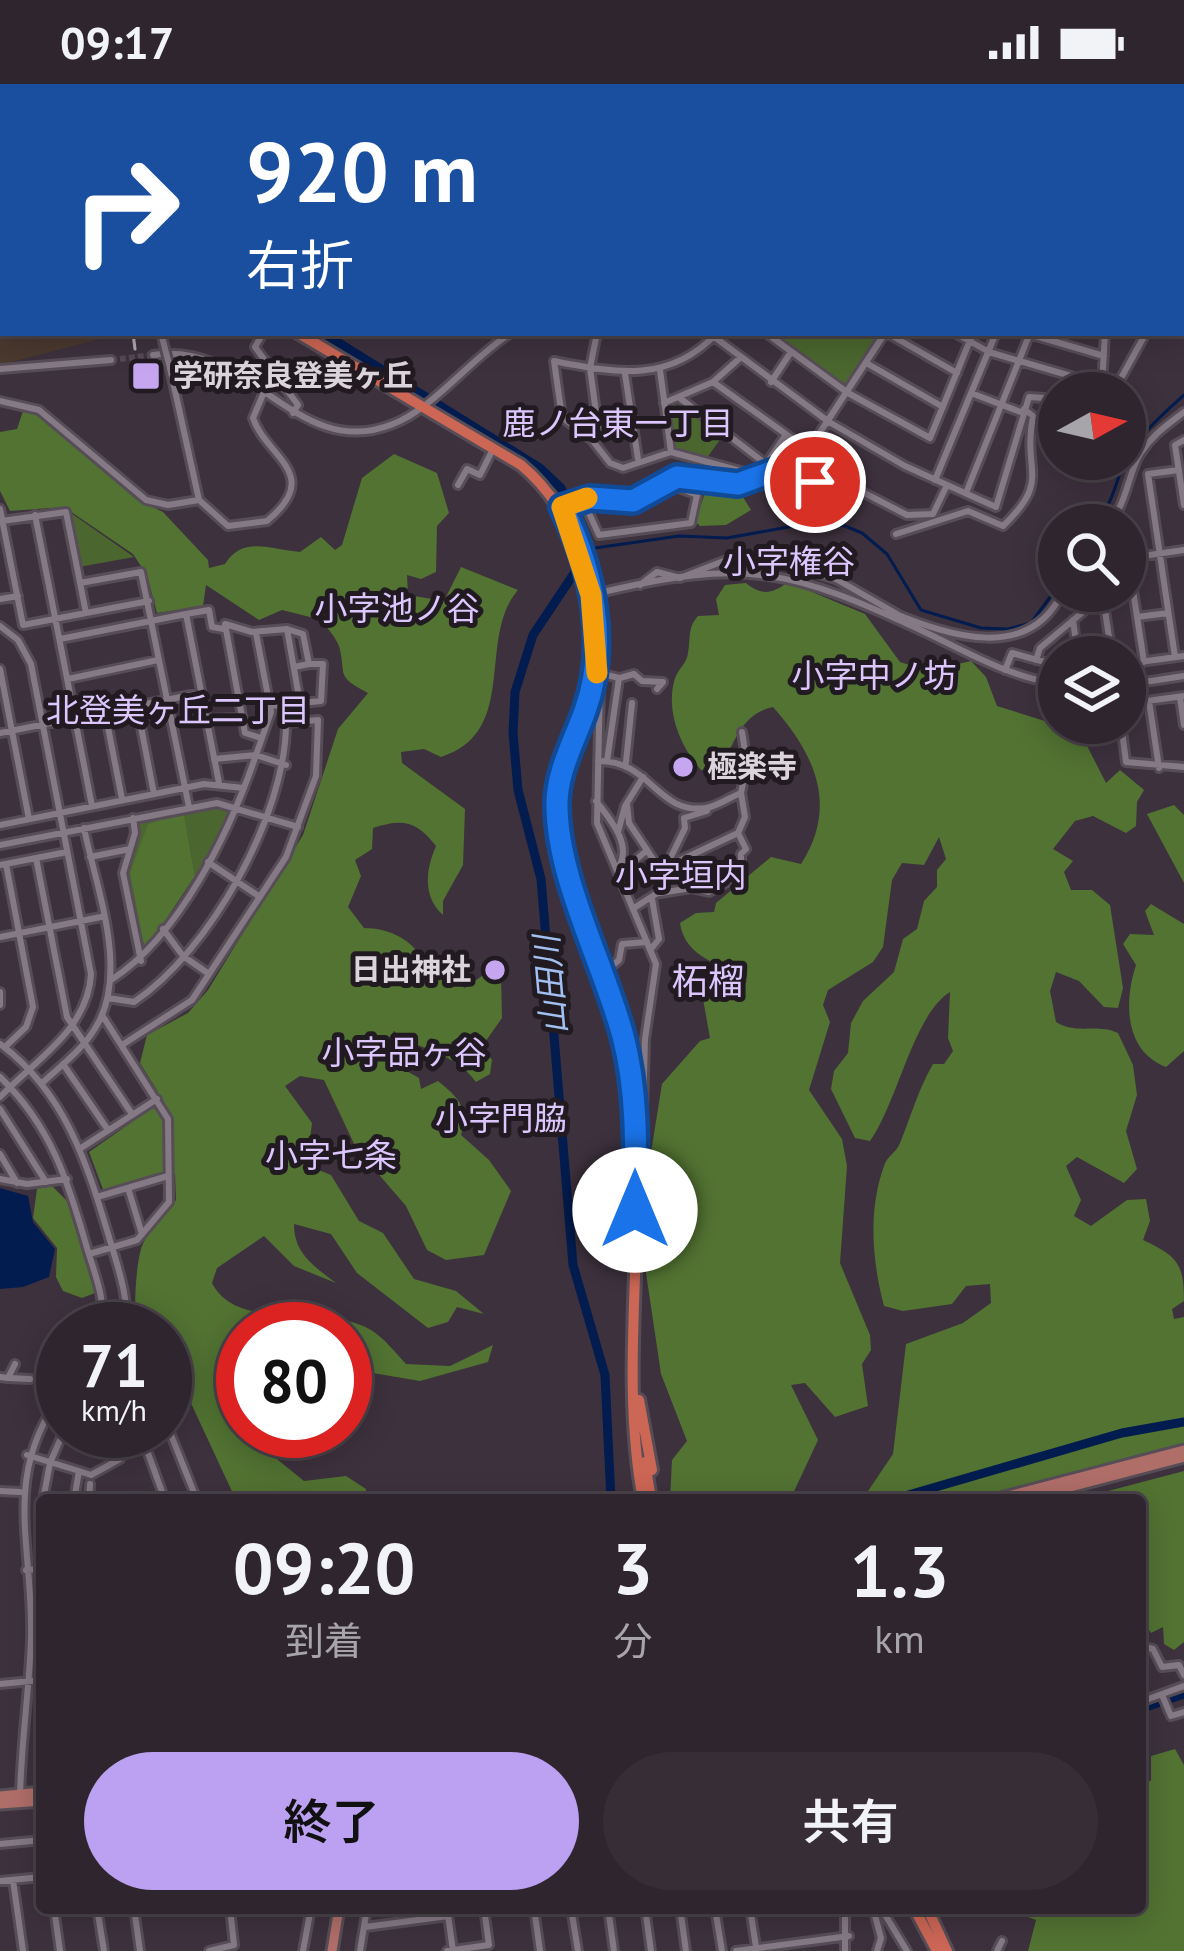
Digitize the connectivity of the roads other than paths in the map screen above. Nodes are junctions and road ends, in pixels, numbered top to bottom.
1 (162, 336) edge
2 (261, 336) edge
3 (303, 336) edge
4 (507, 336) edge
5 (600, 336) edge
6 (710, 336) edge
7 (715, 336) edge
8 (770, 336) edge
9 (884, 336) edge
10 (891, 336) edge
11 (995, 336) edge
12 (1029, 336) edge
13 (1037, 336) edge
14 (1105, 336) edge
15 (1144, 336) edge
16 (972, 337) edge
17 (791, 352) junction
18 (988, 352) junction
19 (152, 355) tunnel mouth
20 (1104, 356) junction
21 (740, 358) junction
22 (111, 360) tunnel mouth
23 (1018, 361) junction
24 (866, 364) junction
25 (590, 368) junction
26 (0, 369) edge
27 (660, 370) junction
28 (1056, 372) edge
29 (957, 373) junction
30 (626, 374) junction
31 (713, 382) junction
32 (771, 382) junction
33 (264, 392) junction
34 (848, 393) junction
35 (971, 393) junction
36 (1038, 398) edge
37 (681, 399) junction
38 (0, 401) edge
39 (664, 403) junction
40 (1001, 404) junction
41 (420, 405) junction
42 (943, 406) junction
43 (1023, 411) junction
44 (1184, 412) edge
45 (293, 413) junction
46 (830, 422) junction
47 (785, 436) junction
48 (592, 440) junction
49 (1184, 440) edge
50 (494, 448) junction
51 (670, 452) junction
52 (811, 452) junction
53 (638, 459) junction
54 (766, 464) junction
55 (1179, 470) junction
56 (774, 471) junction
57 (935, 480) junction
58 (458, 485) dead end
59 (947, 485) junction
60 (650, 490) junction
61 (966, 493) junction
62 (199, 500) junction
63 (572, 503) junction
64 (1120, 504) edge
65 (1184, 505) edge
66 (0, 509) edge
67 (35, 514) junction
68 (2, 521) edge
69 (896, 534) dead end
70 (1184, 550) edge
71 (1159, 554) junction
72 (1146, 556) edge
73 (133, 560) dead end
74 (141, 572) junction
75 (680, 578) junction
76 (80, 583) junction
77 (838, 593) junction
78 (591, 595) junction
79 (18, 596) junction
80 (0, 599) edge
81 (149, 601) junction
82 (1046, 612) edge
83 (1082, 612) edge
84 (1136, 612) edge
85 (86, 613) junction
86 (1168, 613) junction
87 (186, 614) junction
88 (897, 614) junction
89 (1137, 617) junction
90 (56, 619) junction
91 (1073, 620) junction
92 (152, 621) junction
93 (0, 626) edge
94 (224, 628) junction
95 (286, 629) junction
96 (256, 633) junction
97 (1075, 636) edge
98 (1140, 636) edge
99 (60, 640) junction
100 (1179, 657) edge
101 (160, 660) junction
102 (1036, 661) joint
103 (1146, 662) edge
104 (309, 664) junction
105 (293, 667) junction
106 (0, 669) edge
107 (1005, 670) junction
108 (1184, 676) edge
109 (619, 678) junction
110 (68, 679) junction
111 (599, 679) junction
112 (1038, 679) edge
113 (1146, 682) edge
114 (656, 689) dead end
115 (201, 693) junction
116 (1182, 696) edge
117 (168, 700) junction
118 (1146, 701) edge
119 (1149, 701) junction
120 (301, 704) junction
121 (632, 704) dead end
122 (137, 706) junction
123 (270, 706) junction
124 (105, 712) junction
125 (75, 718) junction
126 (242, 718) junction
127 (206, 719) junction
128 (43, 724) junction
129 (1184, 724) edge
130 (12, 730) junction
131 (742, 731) dead end
132 (0, 733) edge
133 (261, 738) junction
134 (1123, 744) edge
135 (256, 755) junction
136 (214, 759) junction
137 (603, 761) junction
138 (626, 762) junction
139 (286, 765) junction
140 (1184, 767) edge
141 (1159, 768) junction
142 (643, 776) junction
143 (219, 783) junction
144 (185, 788) junction
145 (245, 788) junction
146 (741, 793) junction
147 (154, 794) junction
148 (122, 800) junction
149 (596, 801) junction
150 (627, 804) junction
151 (92, 806) junction
152 (189, 807) junction
153 (239, 807) junction
154 (712, 807) junction
155 (60, 812) junction
156 (269, 817) junction
157 (29, 818) junction
158 (133, 818) junction
159 (0, 824) edge
160 (298, 827) junction
161 (84, 828) junction
162 (64, 832) junction
163 (618, 832) junction
164 (738, 833) junction
165 (0, 844) edge
166 (130, 849) junction
167 (645, 851) junction
168 (68, 852) junction
169 (90, 857) junction
170 (36, 858) junction
171 (208, 862) junction
172 (3, 865) edge
173 (620, 865) junction
174 (663, 869) junction
175 (235, 879) junction
176 (657, 894) junction
177 (260, 897) junction
178 (634, 908) junction
179 (101, 917) junction
180 (82, 921) junction
181 (49, 927) junction
182 (163, 929) junction
183 (20, 933) junction
184 (0, 937) edge
185 (650, 946) junction
186 (183, 956) junction
187 (141, 961) junction
188 (604, 973) junction
189 (209, 974) junction
190 (111, 980) junction
191 (0, 992) edge
192 (108, 998) junction
193 (0, 1005) edge
194 (103, 1016) junction
195 (70, 1028) junction
196 (84, 1043) junction
197 (3, 1046) edge
198 (122, 1046) junction
199 (63, 1064) junction
200 (29, 1070) junction
201 (0, 1077) edge
202 (41, 1084) junction
203 (10, 1087) junction
204 (0, 1097) edge
205 (157, 1099) junction
206 (0, 1109) edge
207 (132, 1114) junction
208 (108, 1130) junction
209 (81, 1148) junction
210 (0, 1154) edge
211 (169, 1175) junction
212 (0, 1179) edge
213 (67, 1179) junction
214 (46, 1182) junction
215 (16, 1183) junction
216 (128, 1188) junction
217 (97, 1197) junction
218 (635, 1225) junction
219 (142, 1234) junction
220 (112, 1248) junction
221 (89, 1254) junction
222 (101, 1302) edge
223 (126, 1302) edge
224 (15, 1364) dead end
225 (4, 1377) edge
226 (30, 1379) dead end
227 (636, 1382) junction
228 (36, 1440) edge
229 (1184, 1454) edge
230 (27, 1456) junction
231 (52, 1458) edge
232 (120, 1458) edge
233 (150, 1458) edge
234 (180, 1458) edge
235 (50, 1462) junction
236 (79, 1471) junction
237 (90, 1484) dead end
238 (0, 1491) edge
239 (21, 1492) junction
240 (44, 1494) edge
241 (75, 1494) edge
242 (89, 1494) edge
243 (163, 1494) edge
244 (195, 1494) edge
245 (646, 1494) edge
246 (646, 1494) edge
247 (1019, 1494) edge
248 (1042, 1494) edge
249 (36, 1569) edge
250 (26, 1570) junction
251 (1146, 1647) edge
252 (1184, 1675) edge
253 (36, 1681) edge
254 (29, 1682) junction
255 (0, 1684) edge
256 (1184, 1686) edge
257 (1163, 1698) junction
258 (1146, 1701) edge
259 (1184, 1712) edge
260 (36, 1797) edge
261 (21, 1798) junction
262 (0, 1800) edge
263 (36, 1841) edge
264 (0, 1844) edge
265 (36, 1877) edge
266 (13, 1880) junction
267 (0, 1881) edge
268 (55, 1914) edge
269 (99, 1914) edge
270 (135, 1914) edge
271 (231, 1914) edge
272 (310, 1914) edge
273 (338, 1914) edge
274 (366, 1914) edge
275 (436, 1914) edge
276 (447, 1914) edge
277 (485, 1914) edge
278 (535, 1914) edge
279 (573, 1914) edge
280 (609, 1914) edge
281 (646, 1914) edge
282 (681, 1914) edge
283 (717, 1914) edge
284 (752, 1914) edge
285 (846, 1914) edge
286 (878, 1914) edge
287 (881, 1914) edge
288 (917, 1914) edge
289 (932, 1914) edge
290 (365, 1927) junction
291 (849, 1936) junction
292 (1002, 1941) dead end
293 (757, 1950) edge
294 (23, 1951) edge
295 (60, 1951) edge
296 (104, 1951) edge
297 (140, 1951) edge
298 (209, 1951) edge
299 (304, 1951) edge
300 (332, 1951) edge
301 (359, 1951) edge
302 (451, 1951) edge
303 (540, 1951) edge
304 (578, 1951) edge
305 (614, 1951) edge
306 (651, 1951) edge
307 (686, 1951) edge
308 (722, 1951) edge
309 (736, 1951) edge
310 (845, 1951) edge
311 (877, 1951) edge
312 (907, 1951) edge
313 (937, 1951) edge
314 (947, 1951) edge
315 (997, 1951) edge

1 - 62 street, bridge
2 - 45 street
3 - 41 highway
4 - 41 street
5 - 25 street
6 - 27 street
7 - 21 street
8 - 17 street
9 - 24 street
10 - 29 street
11 - 18 street
12 - 23 street
13 - 20 street
14 - 20 street
15 - 20 street
16 - 18 street
16 - 29 street
17 - 32 street
17 - 34 street
18 - 23 street
18 - 35 street
19 - 33 street
21 - 31 street
21 - 32 street
22 - 26 street
23 - 28 street
23 - 40 street
24 - 34 street
24 - 42 street
25 - 30 street
25 - 48 street
25 - 48 street
27 - 30 street
27 - 39 street
29 - 42 street
30 - 53 street
31 - 37 street
31 - 47 street
32 - 46 street
33 - 45 street
33 - 62 street
34 - 42 street
34 - 46 street
35 - 40 street
35 - 57 street
36 - 43 street
37 - 39 street
37 - 54 street
38 - 62 street
39 - 51 street
40 - 43 street
40 - 61 street
41 - 45 street
41 - 50 highway
43 - 61 street
43 - 69 street
44 - 64 street
46 - 52 street
46 - 57 street
47 - 52 street
47 - 54 street
48 - 53 street
49 - 55 street
50 - 58 street
50 - 63 highway
51 - 53 street
51 - 54 street
52 - 56 street
55 - 65 street
55 - 71 street
56 - 59 street
56 - 60 street
57 - 59 street
59 - 61 street
60 - 63 street
60 - 63 street
63 - 78 highway
66 - 68 street
67 - 68 street
67 - 76 street
67 - 90 street
68 - 79 street
70 - 71 street
71 - 72 street
71 - 86 street
73 - 74 street
74 - 76 street
74 - 81 street
75 - 77 street
75 - 78 street
75 - 88 street
76 - 85 street
77 - 88 street
77 - 107 street
78 - 111 highway
79 - 80 street
79 - 90 street
81 - 85 street
81 - 92 street
82 - 88 street
83 - 91 street
84 - 89 street
85 - 90 street
86 - 89 street
86 - 100 street
87 - 92 street
87 - 94 street
87 - 115 street
89 - 98 street
90 - 99 street
91 - 97 street
91 - 102 street
92 - 99 street
92 - 101 street
93 - 128 street
94 - 96 street
94 - 126 street
95 - 96 street
95 - 104 street
95 - 105 street
96 - 123 street
99 - 110 street
100 - 103 street
101 - 110 street
101 - 117 street
102 - 107 street
104 - 105 street
104 - 120 street
105 - 120 street
106 - 130 street
107 - 112 street
108 - 113 street
109 - 111 street
109 - 114 street
109 - 137 street
110 - 125 street
111 - 137 street
111 - 188 highway
115 - 117 street
115 - 127 street
116 - 119 street
116 - 129 street
117 - 122 street
117 - 144 street
118 - 119 street
119 - 141 street
120 - 123 street
121 - 138 street
122 - 124 street
122 - 147 street
123 - 133 street
124 - 125 street
124 - 148 street
125 - 128 street
125 - 151 street
126 - 127 street
126 - 133 street
127 - 136 street
128 - 130 street
128 - 155 street
130 - 132 street
130 - 157 street
131 - 146 street
133 - 135 street
134 - 141 street
135 - 136 street
135 - 139 street
135 - 145 street
136 - 143 street
137 - 138 street
137 - 149 street
138 - 142 street
139 - 156 street
139 - 160 street
140 - 141 street
142 - 150 street
142 - 154 street
143 - 144 street
143 - 145 street
144 - 147 street
144 - 152 street
145 - 153 street
146 - 154 street
146 - 164 street
147 - 148 street
148 - 151 street
149 - 163 street
149 - 173 street
150 - 163 street
150 - 167 street
151 - 155 street
152 - 153 street
152 - 158 street
153 - 156 street
153 - 171 street
154 - 174 street
155 - 157 street
155 - 162 street
156 - 160 street
156 - 175 street
157 - 159 street
158 - 161 street
158 - 166 street
160 - 177 street
161 - 162 street
161 - 169 street
162 - 165 street
162 - 168 street
163 - 173 street
164 - 174 street
164 - 176 street
166 - 169 street
166 - 187 street
167 - 173 street
167 - 174 street
168 - 170 street
168 - 180 street
169 - 179 street
170 - 172 street
170 - 181 street
171 - 175 street
171 - 182 street
172 - 183 street
173 - 178 street
174 - 176 street
175 - 177 street
175 - 186 street
176 - 178 street
176 - 185 street
177 - 189 street
178 - 185 street
179 - 180 street
179 - 190 street
180 - 181 street
180 - 195 street
181 - 183 street
181 - 195 street
182 - 186 street
182 - 187 street
183 - 184 street
183 - 197 street
185 - 188 street
185 - 218 street
186 - 189 street
186 - 192 street
187 - 190 street
188 - 218 highway
189 - 198 street
190 - 192 street
191 - 193 street
192 - 194 street
194 - 196 street
194 - 198 street
195 - 196 street
195 - 200 street
196 - 199 street
196 - 207 street
197 - 200 street
198 - 205 street
199 - 202 street
199 - 208 street
200 - 202 street
200 - 203 street
201 - 203 street
202 - 209 street
203 - 204 street
203 - 213 street
205 - 207 street
205 - 211 street
206 - 214 street
207 - 208 street
208 - 209 street
209 - 217 street
210 - 215 street
211 - 216 street
211 - 219 street
212 - 215 street
213 - 214 street
213 - 221 street
214 - 215 street
216 - 217 street
216 - 219 street
217 - 220 street
218 - 227 highway
219 - 220 street
220 - 221 street
220 - 223 street
221 - 222 street
224 - 225 street
225 - 226 street
227 - 245 highway
227 - 246 highway
228 - 230 street
229 - 247 main road
229 - 248 main road
230 - 235 street
230 - 239 street
231 - 235 street
232 - 236 street
233 - 243 street
234 - 244 street
235 - 236 street
235 - 240 street
236 - 241 street
237 - 242 street
238 - 239 street
239 - 250 street
249 - 250 street
250 - 254 street
251 - 252 street
253 - 254 street
254 - 255 street
254 - 261 street
256 - 257 street
257 - 258 street
257 - 259 street
260 - 261 main road
261 - 262 main road
263 - 264 street
265 - 266 street
266 - 267 street
266 - 294 street
268 - 295 street
269 - 296 street
270 - 297 street
271 - 298 street
272 - 299 street
273 - 300 main road
274 - 290 street
275 - 290 street
276 - 302 street
277 - 302 street
278 - 303 street
279 - 304 street
280 - 305 street
281 - 306 street
282 - 307 street
283 - 308 street
284 - 293 street
285 - 291 street
286 - 311 street
287 - 312 street
288 - 313 highway
289 - 314 highway
290 - 301 street
291 - 293 street
291 - 310 street
292 - 315 street
293 - 309 street

